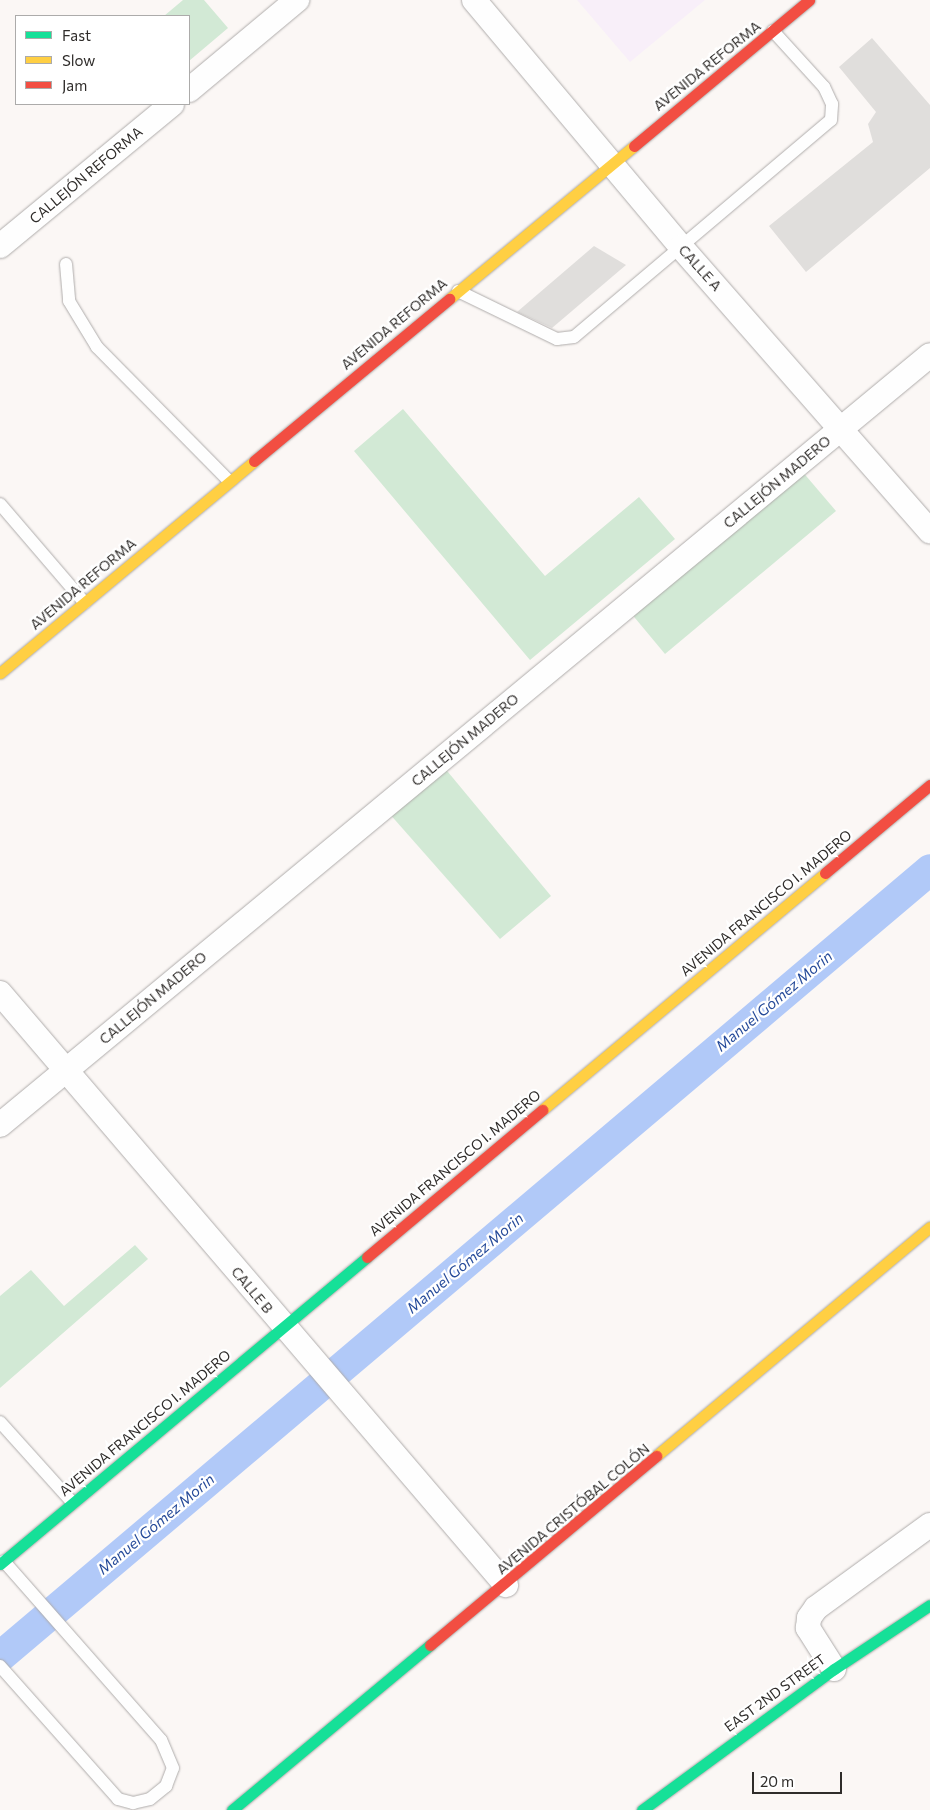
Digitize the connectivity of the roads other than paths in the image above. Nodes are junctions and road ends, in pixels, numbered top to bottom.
1 (297, 0) edge
2 (474, 0) edge
3 (810, 0) edge
4 (773, 31) junction
5 (190, 89) edge
6 (171, 105) edge
7 (612, 163) junction
8 (0, 246) edge
9 (681, 247) junction
10 (66, 264) dead end
11 (458, 291) junction
12 (930, 355) edge
13 (843, 428) junction
14 (228, 480) junction
15 (0, 504) edge
16 (930, 531) edge
17 (85, 603) junction
18 (0, 673) edge
19 (930, 785) edge
20 (0, 993) edge
21 (67, 1070) junction
22 (0, 1125) edge
23 (930, 1227) edge
24 (283, 1327) junction
25 (0, 1422) edge
26 (73, 1503) junction
27 (930, 1525) edge
28 (2, 1563) edge
29 (506, 1584) junction
30 (930, 1605) edge
31 (0, 1666) edge
32 (834, 1668) junction
33 (232, 1810) edge
34 (642, 1810) edge

1 - 5 street
2 - 7 street, CALLE A
3 - 4 main road, AVENIDA REFORMA
4 - 7 main road, AVENIDA REFORMA
4 - 9 lane
6 - 8 street, CALLEJÓN REFORMA
7 - 9 street, CALLE A
7 - 11 main road, AVENIDA REFORMA
9 - 11 lane
9 - 13 street, CALLE A
10 - 14 lane
11 - 14 main road, AVENIDA REFORMA
12 - 13 street, CALLEJÓN MADERO
13 - 16 street, CALLE A
13 - 21 street, CALLEJÓN MADERO
14 - 17 main road, AVENIDA REFORMA
15 - 17 lane
17 - 18 main road, AVENIDA REFORMA
19 - 24 main road, AVENIDA FRANCISCO I. MADERO
20 - 21 street, CALLE B
21 - 22 street, CALLEJÓN MADERO
21 - 24 street, CALLE B
23 - 29 main road, AVENIDA CRISTÓBAL COLÓN
24 - 26 main road, AVENIDA FRANCISCO I. MADERO
24 - 29 street, CALLE B
25 - 26 lane
26 - 28 main road, AVENIDA FRANCISCO I. MADERO
27 - 32 street
28 - 31 lane
29 - 33 main road, AVENIDA CRISTÓBAL COLÓN
30 - 32 main road, EAST 2ND STREET
32 - 34 main road, EAST 2ND STREET

